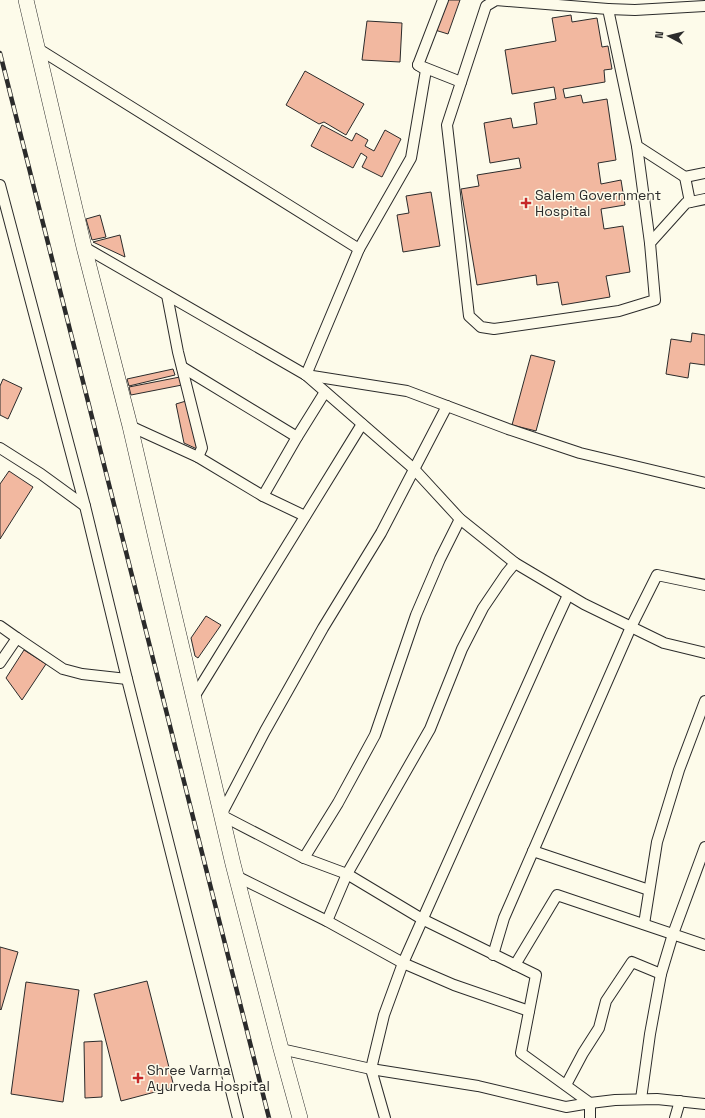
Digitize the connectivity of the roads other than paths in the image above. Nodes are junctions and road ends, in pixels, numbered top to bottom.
1 (26, 0) edge
2 (443, 0) edge
3 (705, 6) edge
4 (608, 9) junction
5 (37, 48) junction
6 (418, 64) junction
7 (461, 82) junction
8 (636, 146) junction
9 (705, 173) edge
10 (685, 177) junction
11 (0, 185) edge
12 (705, 199) edge
13 (690, 202) junction
14 (650, 243) junction
15 (84, 247) junction
16 (359, 249) junction
17 (167, 295) junction
18 (182, 367) junction
19 (306, 375) junction
20 (325, 392) junction
21 (447, 406) junction
22 (362, 424) junction
23 (130, 426) junction
24 (297, 437) junction
25 (0, 448) edge
26 (198, 457) junction
27 (414, 469) junction
28 (705, 483) edge
29 (263, 496) junction
30 (85, 506) junction
31 (305, 516) junction
32 (460, 519) junction
33 (515, 563) junction
34 (705, 585) edge
35 (568, 595) junction
36 (0, 626) edge
37 (631, 627) junction
38 (17, 638) junction
39 (705, 653) edge
40 (0, 663) edge
41 (127, 679) junction
42 (194, 698) junction
43 (705, 701) edge
44 (221, 815) junction
45 (705, 847) edge
46 (533, 851) junction
47 (304, 858) junction
48 (347, 874) junction
49 (236, 876) junction
50 (648, 890) junction
51 (327, 920) junction
52 (422, 920) junction
53 (644, 924) junction
54 (673, 934) junction
55 (704, 941) edge
56 (493, 954) junction
57 (402, 963) junction
58 (516, 965) junction
59 (661, 974) junction
60 (529, 1011) junction
61 (281, 1049) junction
62 (371, 1069) junction
63 (566, 1085) junction
64 (641, 1099) junction
65 (680, 1101) junction
66 (590, 1102) junction
67 (705, 1104) edge
68 (238, 1118) edge
69 (300, 1118) edge
70 (385, 1118) edge
71 (590, 1118) edge
72 (675, 1118) edge

1 - 5 street
2 - 6 street
3 - 4 street
4 - 7 street
4 - 8 street
5 - 15 street
5 - 16 street
6 - 7 street
6 - 16 street
7 - 14 street
8 - 10 street
8 - 14 street
9 - 10 street
10 - 13 street
11 - 30 street
12 - 13 street
13 - 14 street
15 - 17 street
15 - 23 street
16 - 19 street
17 - 18 street
17 - 19 street
18 - 24 street
18 - 26 street
19 - 20 street
19 - 21 street
20 - 22 street
20 - 24 street
21 - 27 street
21 - 28 street
22 - 27 street
22 - 31 street
23 - 26 street
23 - 42 street
24 - 29 street
25 - 30 street
26 - 29 street
27 - 32 street
27 - 44 street
29 - 31 street
30 - 41 street
31 - 42 street
32 - 33 street
32 - 47 street
33 - 35 street
33 - 48 street
34 - 37 street
35 - 37 street
35 - 52 street
36 - 38 street
37 - 39 street
37 - 46 street
38 - 40 street
38 - 41 street
41 - 68 street
42 - 44 street
43 - 50 street
44 - 47 street
44 - 49 street
45 - 54 street
46 - 50 street
46 - 56 street
47 - 48 street
48 - 51 street
48 - 52 street
49 - 51 street
49 - 61 street
50 - 53 street
51 - 57 street
52 - 56 street
52 - 57 street
53 - 54 street
53 - 58 street
54 - 55 street
54 - 59 street
56 - 58 street
57 - 60 street
57 - 62 street
58 - 60 street
59 - 63 street
59 - 64 street
60 - 63 street
61 - 62 street
61 - 69 street
62 - 66 street
62 - 70 street
63 - 66 street
64 - 65 street
64 - 66 street
65 - 67 street
65 - 72 street
66 - 71 street

